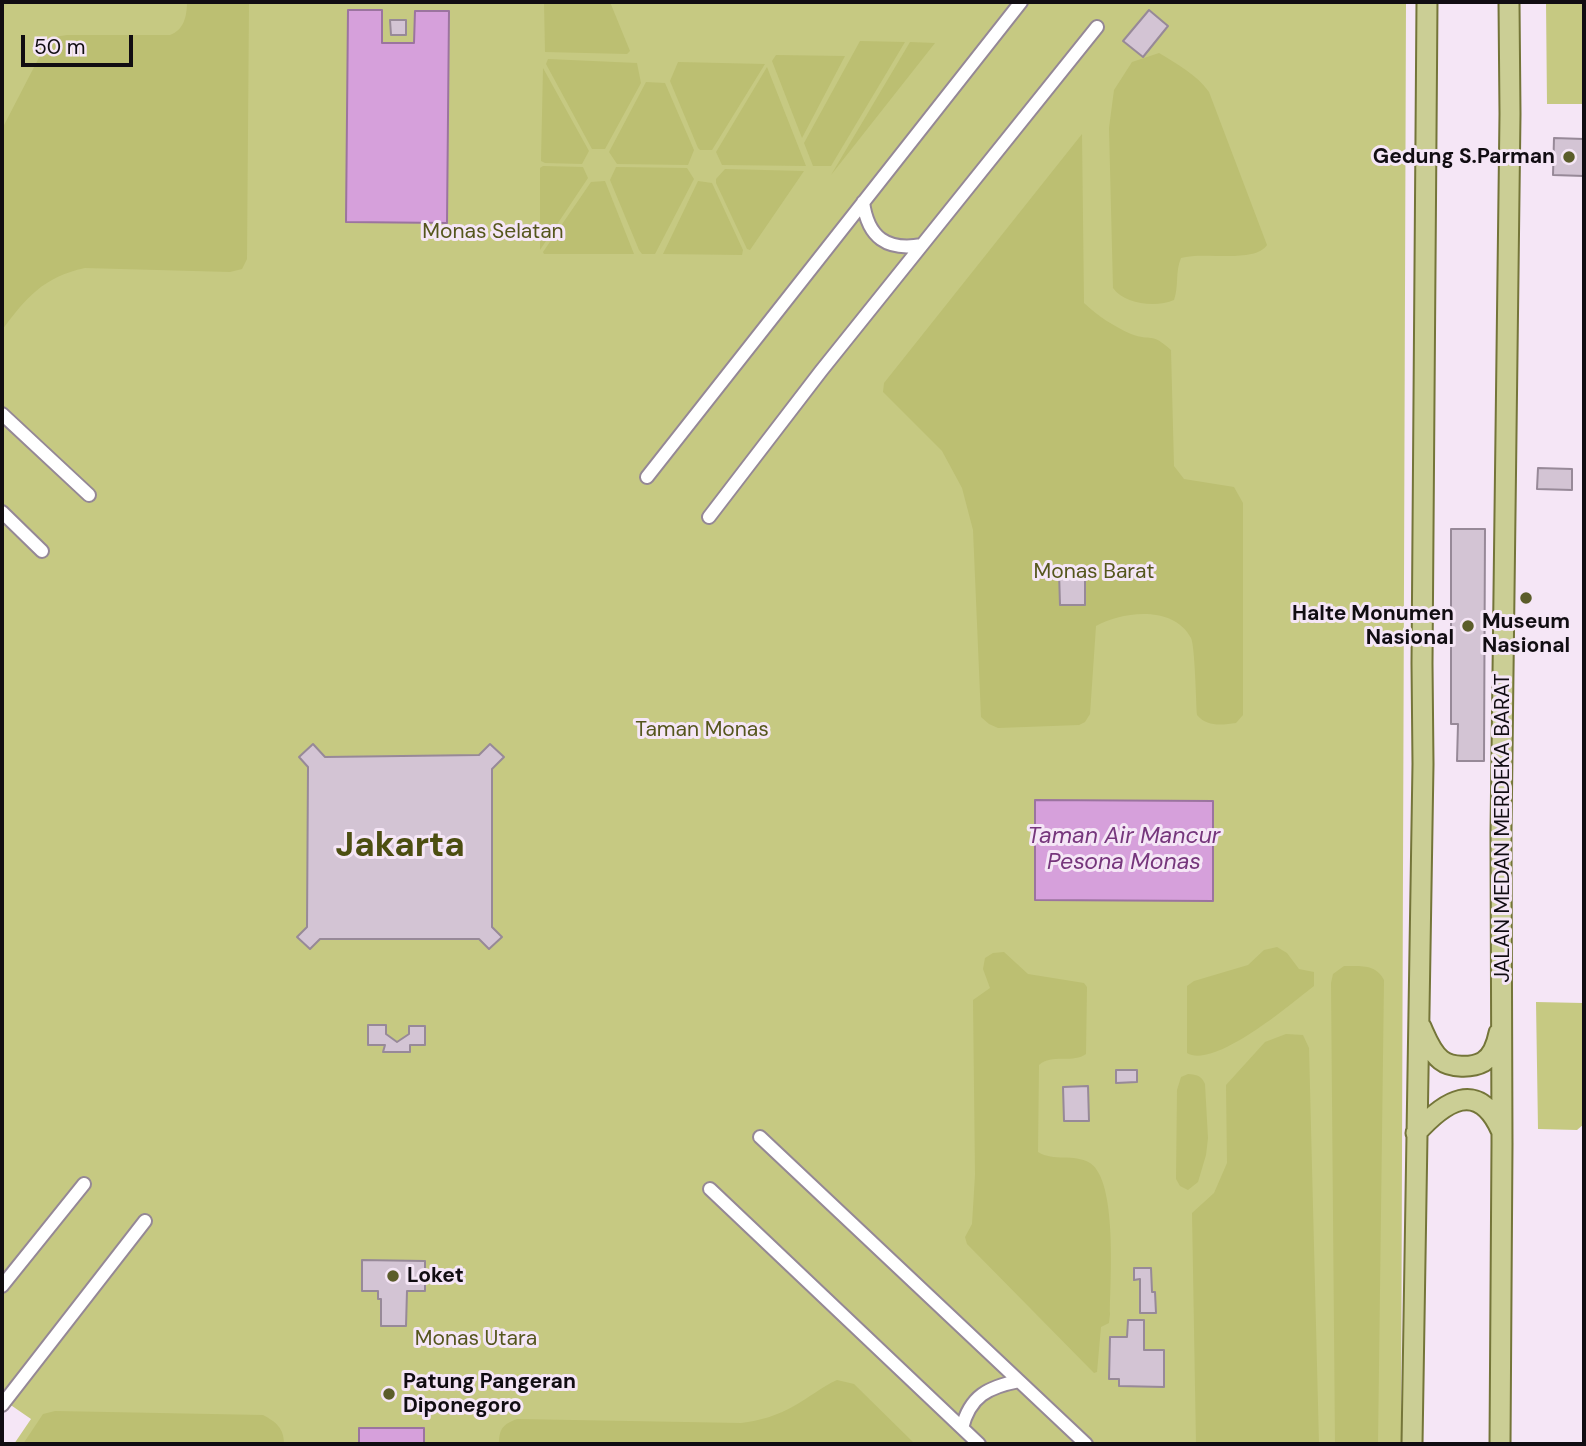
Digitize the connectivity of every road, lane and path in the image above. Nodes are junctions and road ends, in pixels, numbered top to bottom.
1 (1021, 2) edge
2 (1427, 2) edge
3 (1509, 2) edge
4 (1097, 27) dead end
5 (863, 202) junction
6 (922, 245) junction
7 (2, 414) edge
8 (647, 477) dead end
9 (89, 495) dead end
10 (2, 512) edge
11 (709, 517) dead end
12 (42, 551) dead end
13 (1419, 1023) junction
14 (1502, 1026) junction
15 (1502, 1130) junction
16 (1416, 1133) junction
17 (760, 1137) dead end
18 (84, 1184) dead end
19 (710, 1189) dead end
20 (145, 1221) dead end
21 (2, 1286) edge
22 (1019, 1381) junction
23 (2, 1405) edge
24 (962, 1429) junction
25 (979, 1444) edge
26 (1086, 1444) edge
27 (1412, 1444) edge
28 (1500, 1444) edge

1 - 5 street
2 - 13 main road
3 - 14 main road, JALAN MEDAN MERDEKA BARAT
4 - 6 street
5 - 6 street
5 - 8 street
6 - 11 street
7 - 9 street
10 - 12 street
13 - 14 main road
13 - 16 main road
14 - 15 main road, JALAN MEDAN MERDEKA BARAT
15 - 16 main road
15 - 28 main road, JALAN MEDAN MERDEKA BARAT
16 - 27 main road
17 - 22 street
18 - 21 street
19 - 24 street
20 - 23 street
22 - 24 street
22 - 26 street
24 - 25 street

